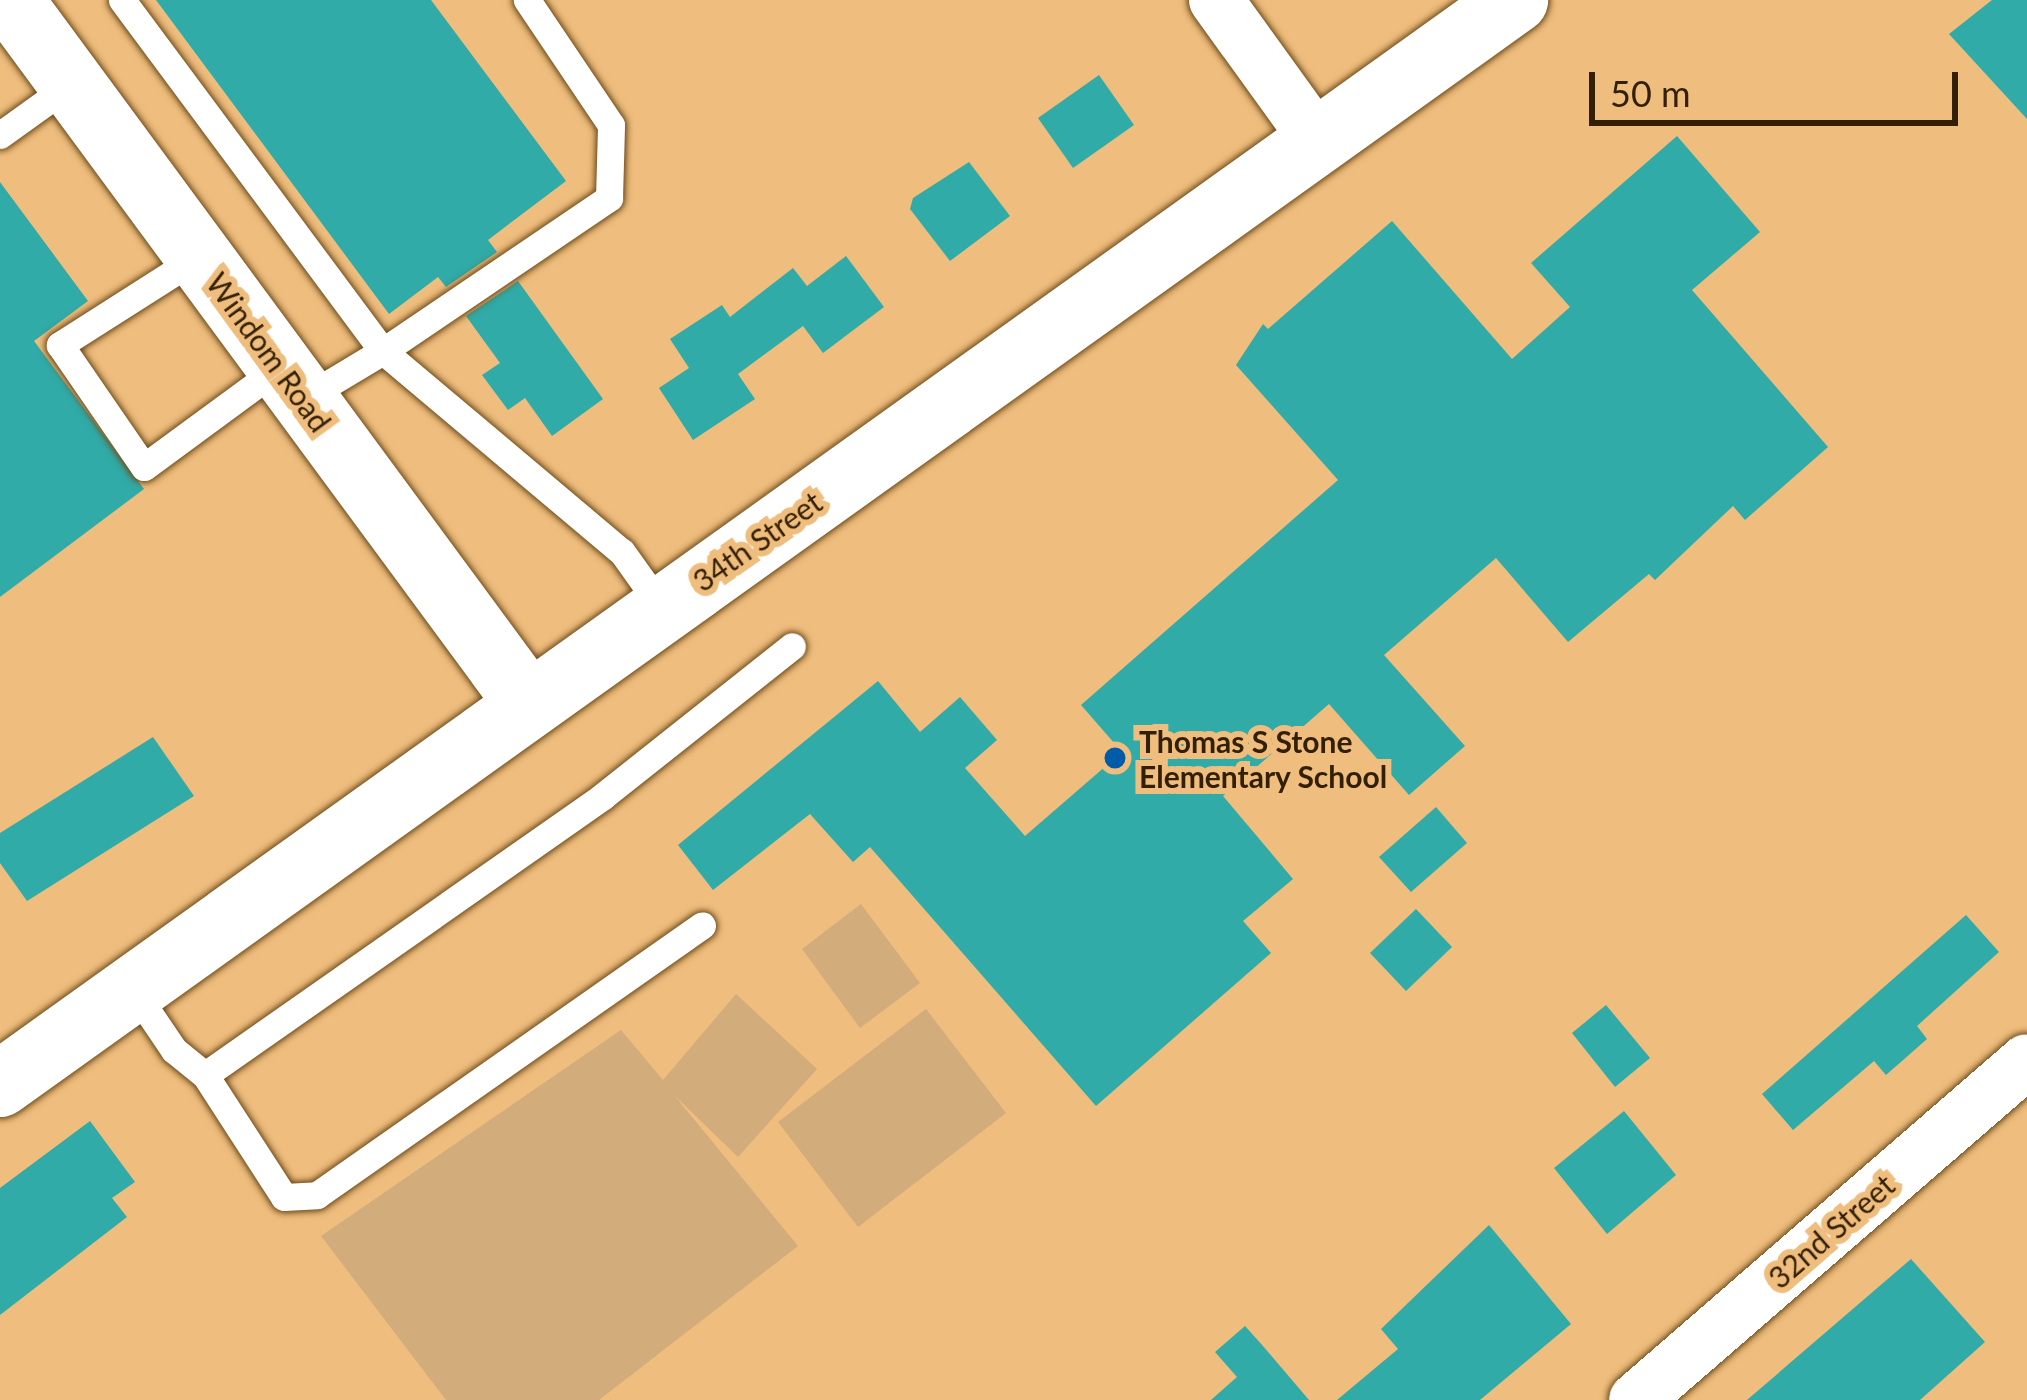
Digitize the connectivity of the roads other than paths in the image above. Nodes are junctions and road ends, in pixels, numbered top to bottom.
1 (10, 0) edge
2 (122, 0) edge
3 (526, 0) edge
4 (1216, 0) edge
5 (1515, 0) edge
6 (71, 84) junction
7 (0, 135) edge
8 (1317, 140) junction
9 (199, 257) junction
10 (383, 351) junction
11 (292, 383) junction
12 (662, 608) junction
13 (792, 646) dead end
14 (528, 703) junction
15 (702, 926) dead end
16 (132, 988) junction
17 (2027, 1061) edge
18 (205, 1076) junction
19 (0, 1084) edge
20 (1636, 1400) edge

1 - 6 street, Windom Road
2 - 10 lane
3 - 10 lane
4 - 8 street
5 - 8 street, 34th Street
6 - 7 lane
6 - 9 street, Windom Road
8 - 12 street, 34th Street
9 - 11 street, Windom Road
9 - 11 lane
10 - 11 lane
10 - 12 lane
11 - 14 street, Windom Road
12 - 14 street, 34th Street
13 - 18 lane
14 - 16 street, 34th Street
15 - 18 lane
16 - 18 lane
16 - 19 street, 34th Street
17 - 20 street, 32nd Street

